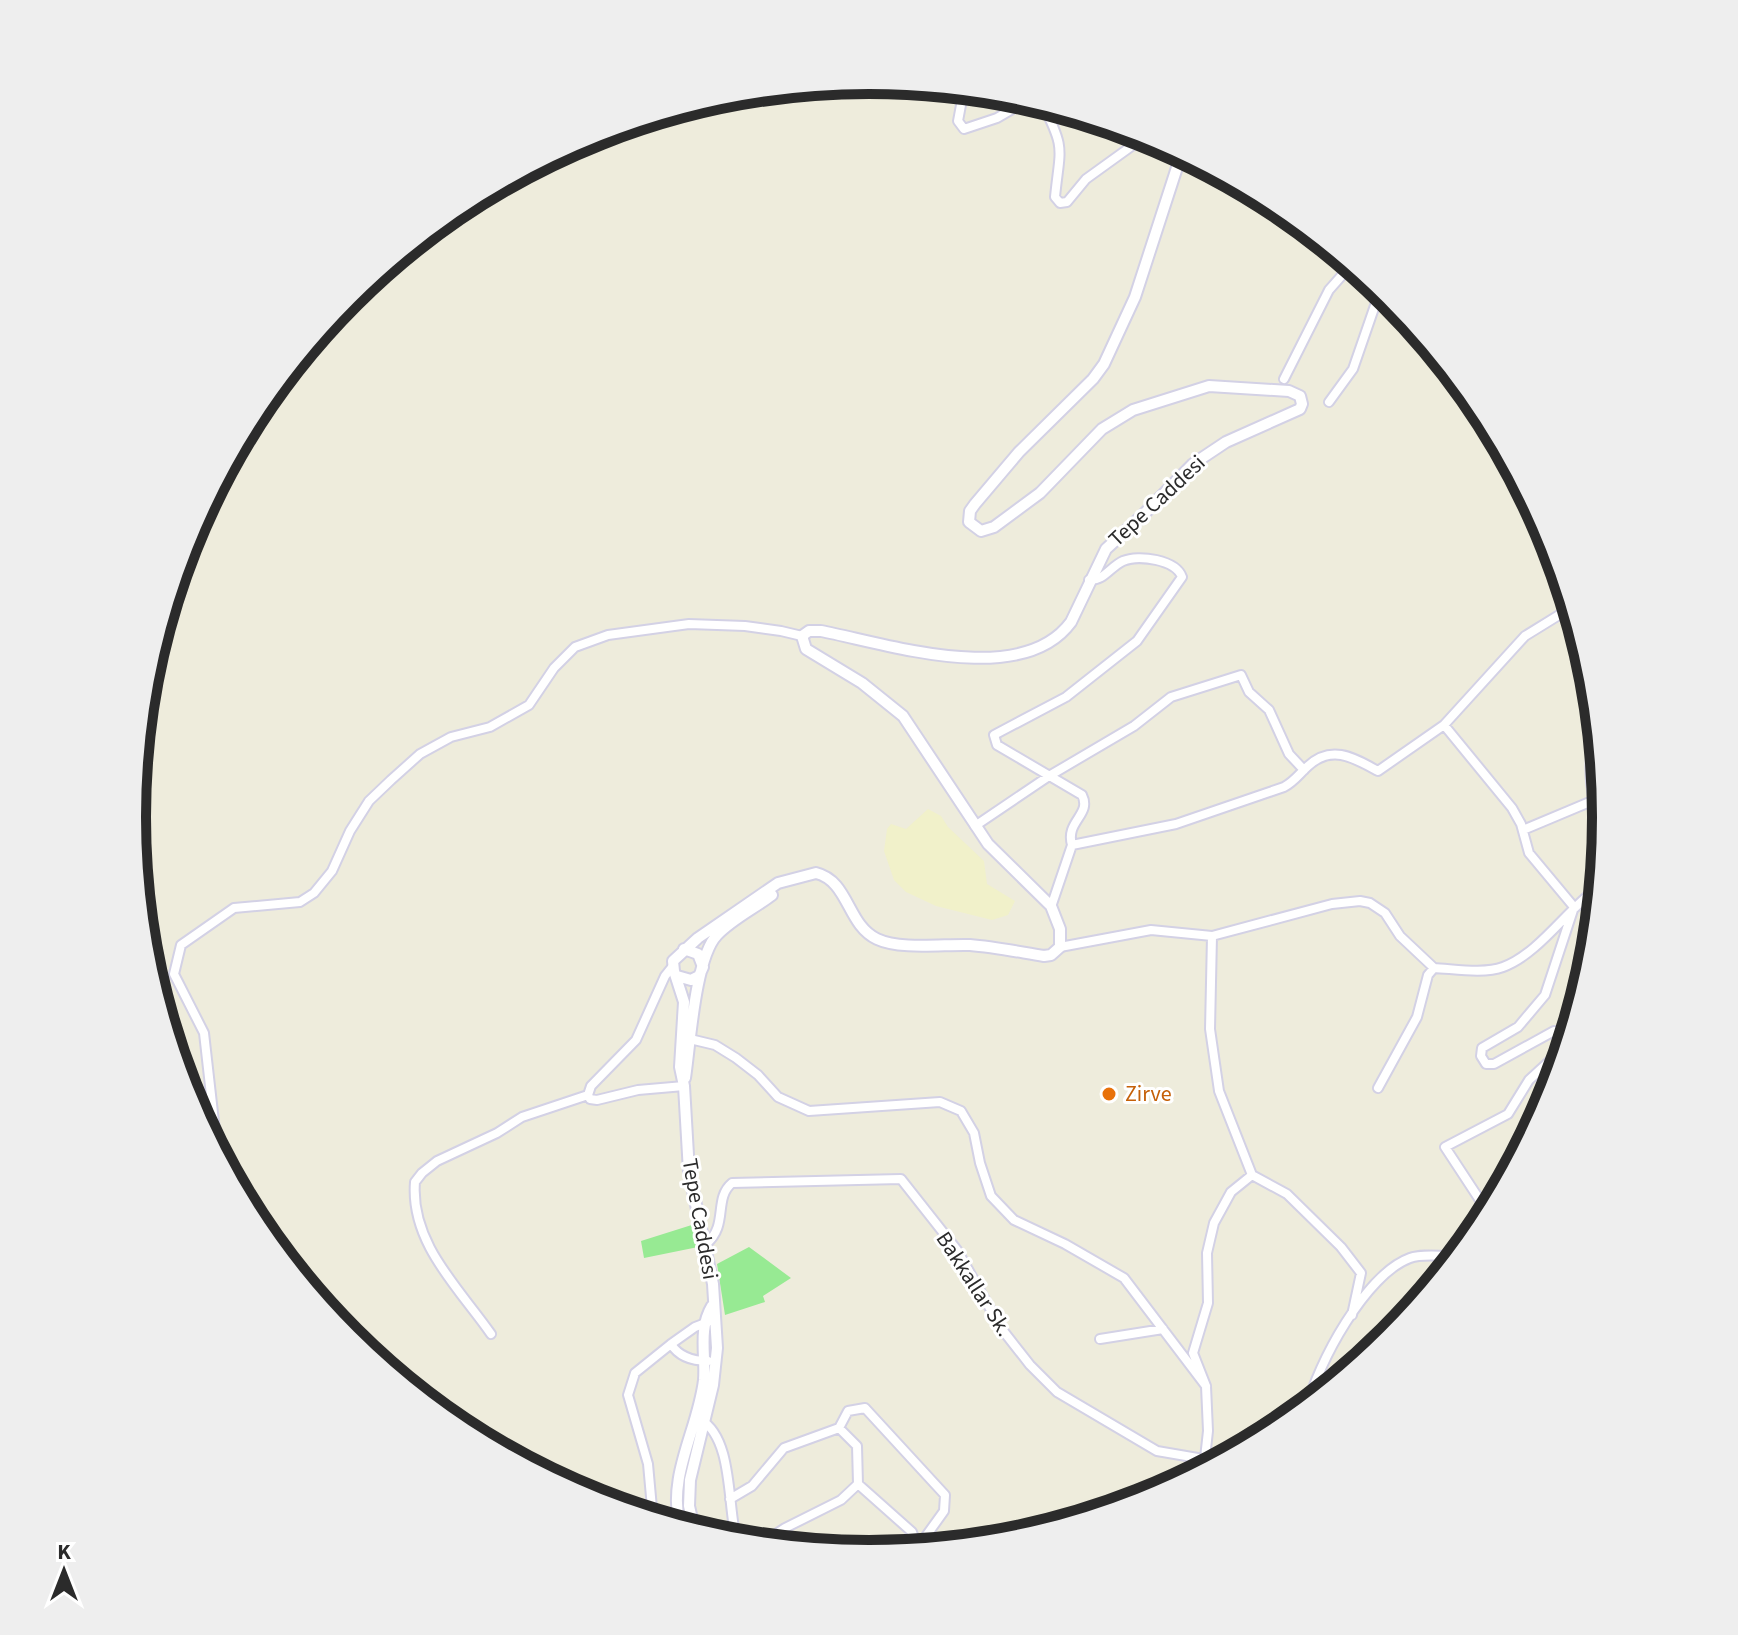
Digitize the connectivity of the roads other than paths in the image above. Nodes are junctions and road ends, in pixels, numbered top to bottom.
1 (962, 100) edge
2 (1013, 109) edge
3 (1049, 117) edge
4 (1134, 144) edge
5 (1178, 164) edge
6 (1344, 273) edge
7 (1376, 302) edge
8 (1284, 379) dead end
9 (1329, 402) dead end
10 (1089, 580) junction
11 (1562, 612) edge
12 (802, 636) junction
13 (1444, 725) junction
14 (1304, 770) junction
15 (1049, 776) junction
16 (1592, 801) edge
17 (975, 826) junction
18 (1523, 830) junction
19 (1072, 845) junction
20 (800, 876) junction
21 (1588, 896) edge
22 (1051, 907) junction
23 (1574, 907) junction
24 (1212, 936) junction
25 (1060, 947) junction
26 (684, 949) junction
27 (703, 967) junction
28 (1434, 968) junction
29 (675, 971) junction
30 (1560, 1032) edge
31 (690, 1039) junction
32 (1550, 1061) edge
33 (684, 1086) junction
34 (1378, 1088) dead end
35 (588, 1095) junction
36 (214, 1124) edge
37 (1252, 1175) junction
38 (1481, 1202) edge
39 (706, 1244) junction
40 (1444, 1256) edge
41 (1352, 1315) junction
42 (709, 1322) junction
43 (1163, 1329) junction
44 (491, 1334) dead end
45 (1100, 1339) dead end
46 (671, 1344) junction
47 (717, 1359) junction
48 (704, 1361) junction
49 (1206, 1386) junction
50 (1311, 1389) edge
51 (699, 1419) junction
52 (839, 1428) junction
53 (1205, 1458) joint
54 (858, 1484) junction
55 (730, 1499) junction
56 (652, 1508) edge
57 (679, 1515) edge
58 (693, 1519) edge
59 (735, 1528) edge
60 (775, 1535) edge
61 (925, 1538) edge
62 (914, 1539) edge

1 - 2 street
3 - 4 street
5 - 10 street, Tepe Caddesi
6 - 8 street
7 - 9 street
10 - 12 street, Tepe Caddesi
10 - 15 street
11 - 13 street
12 - 17 street
12 - 36 street
13 - 14 street
13 - 18 street
14 - 15 street
14 - 19 street
15 - 17 street
15 - 19 street
16 - 18 street
17 - 22 street
18 - 23 street
19 - 22 street
20 - 25 street
20 - 26 street
20 - 27 street, Tepe Caddesi
21 - 23 street
22 - 25 street
23 - 28 street
23 - 30 street
24 - 25 street
24 - 28 street
24 - 37 street
26 - 27 street
26 - 29 street
27 - 29 street
27 - 31 street, Tepe Caddesi
28 - 34 street
29 - 33 street, Tepe Caddesi
29 - 35 street
31 - 33 street, Tepe Caddesi
31 - 43 street
32 - 38 street
33 - 35 street
33 - 39 street, Tepe Caddesi
35 - 44 street
37 - 41 street
37 - 49 street
39 - 42 street, Tepe Caddesi
39 - 53 street, Bakkallar Sk.
40 - 41 street
41 - 50 street
42 - 46 street
42 - 47 street
42 - 48 street
43 - 45 street
43 - 49 street
46 - 48 street
46 - 56 street
47 - 48 street
47 - 51 street
48 - 51 street
49 - 53 street
51 - 55 street
51 - 57 street
51 - 58 street
52 - 54 street
52 - 55 street
52 - 61 street
54 - 60 street
54 - 62 street
55 - 59 street

